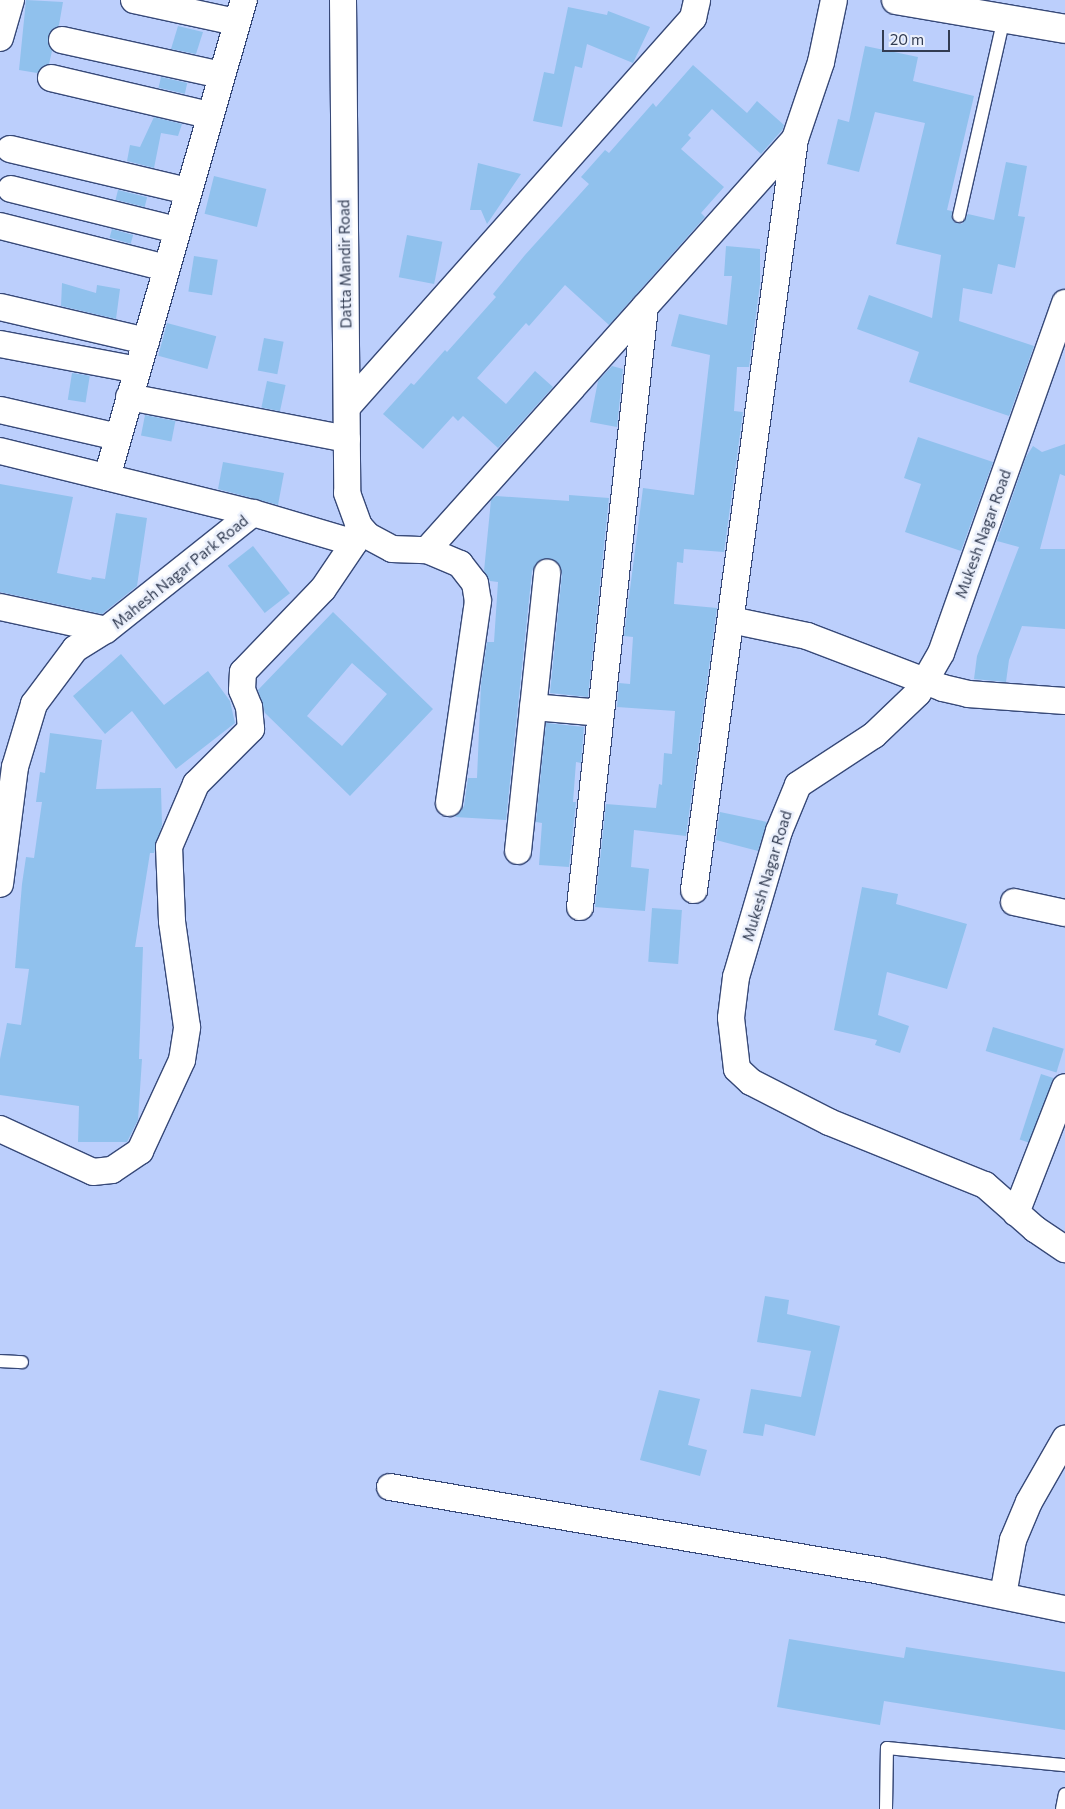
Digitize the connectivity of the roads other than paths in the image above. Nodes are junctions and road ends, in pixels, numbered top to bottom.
1 (11, 0) edge
2 (134, 0) edge
3 (343, 0) edge
4 (697, 0) edge
5 (834, 0) edge
6 (896, 0) edge
7 (240, 11) edge
8 (1004, 18) junction
9 (1065, 29) edge
10 (0, 38) edge
11 (62, 40) dead end
12 (221, 75) junction
13 (51, 78) dead end
14 (209, 115) junction
15 (795, 139) junction
16 (10, 149) dead end
17 (11, 189) dead end
18 (188, 191) junction
19 (959, 216) dead end
20 (0, 226) edge
21 (177, 230) junction
22 (166, 268) junction
23 (1065, 303) edge
24 (0, 307) edge
25 (645, 307) junction
26 (146, 341) junction
27 (0, 344) edge
28 (137, 370) junction
29 (129, 397) junction
30 (347, 407) junction
31 (0, 410) edge
32 (118, 437) junction
33 (347, 439) junction
34 (0, 451) edge
35 (107, 477) junction
36 (253, 513) junction
37 (356, 535) junction
38 (427, 550) junction
39 (547, 573) dead end
40 (0, 607) edge
41 (731, 620) junction
42 (106, 630) junction
43 (923, 681) junction
44 (1065, 702) edge
45 (534, 708) junction
46 (601, 713) junction
47 (7, 765) edge
48 (449, 803) dead end
49 (518, 851) dead end
50 (0, 884) edge
51 (694, 890) dead end
52 (1014, 902) dead end
53 (580, 907) dead end
54 (1065, 913) edge
55 (1065, 1088) edge
56 (0, 1129) edge
57 (1016, 1214) junction
58 (1065, 1249) edge
59 (0, 1361) edge
60 (22, 1362) dead end
61 (1065, 1439) edge
62 (390, 1487) dead end
63 (1003, 1595) junction
64 (1065, 1609) edge
65 (1065, 1766) edge
66 (1065, 1794) edge
67 (886, 1809) edge
68 (1062, 1809) edge

1 - 10 street
2 - 7 street
3 - 30 street, Datta Mandir Road
4 - 30 street
5 - 15 street
6 - 8 street
7 - 12 street
8 - 9 street
8 - 19 lane
11 - 12 street
12 - 14 street
13 - 14 street
14 - 18 street
15 - 25 street
15 - 41 street
16 - 18 street
17 - 21 street
18 - 21 street
20 - 22 street
21 - 22 street
22 - 26 street
23 - 43 street, Mukesh Nagar Road
24 - 26 street
25 - 38 street
25 - 46 street
26 - 28 street
27 - 28 street
28 - 29 street
29 - 32 street
29 - 33 street
30 - 33 street, Datta Mandir Road
31 - 32 street
32 - 35 street
33 - 37 street, Datta Mandir Road
34 - 35 street
35 - 36 street
36 - 37 street
36 - 42 street, Mahesh Nagar Park Road
37 - 38 street
37 - 56 street
38 - 48 street
39 - 45 street
40 - 42 street, Mahesh Nagar Park Road
41 - 43 street
41 - 51 street
42 - 47 street, Mahesh Nagar Park Road
43 - 44 street
43 - 57 street, Mukesh Nagar Road
45 - 46 street
45 - 49 street
46 - 53 street
47 - 50 street, Mahesh Nagar Park Road
52 - 54 street
55 - 57 street
57 - 58 street, Mukesh Nagar Road
59 - 60 lane
61 - 63 street
62 - 63 street
63 - 64 street
65 - 67 lane
66 - 68 lane

